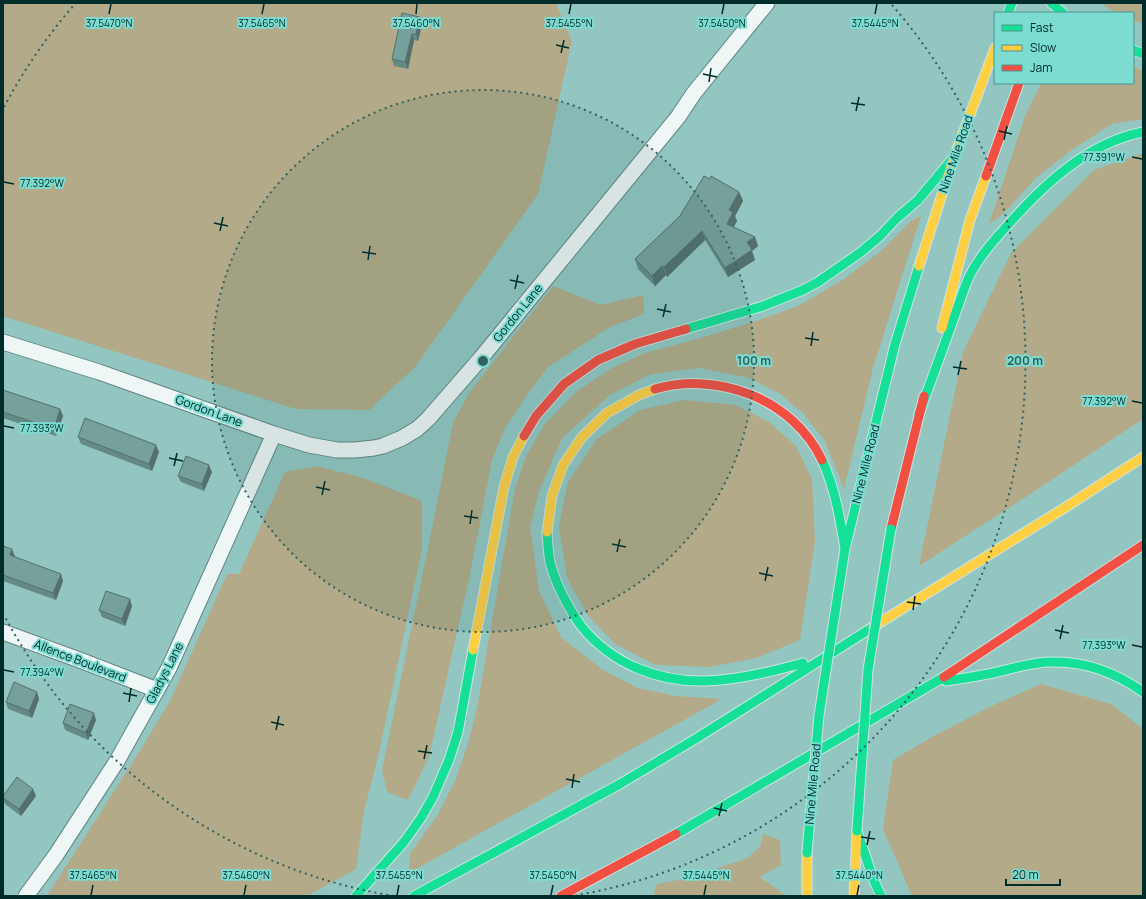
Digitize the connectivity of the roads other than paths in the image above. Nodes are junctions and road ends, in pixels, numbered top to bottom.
1 (767, 3) edge
2 (1048, 5) edge
3 (1061, 12) edge
4 (994, 51) edge
5 (1019, 84) edge
6 (1143, 132) edge
7 (954, 157) junction
8 (3, 342) edge
9 (919, 414) junction
10 (274, 434) junction
11 (1143, 457) edge
12 (1143, 545) edge
13 (845, 549) junction
14 (3, 632) edge
15 (825, 657) junction
16 (936, 683) junction
17 (158, 690) junction
18 (1143, 692) edge
19 (857, 831) junction
20 (26, 896) edge
21 (356, 896) edge
22 (414, 896) edge
23 (561, 896) edge
24 (807, 896) edge
25 (854, 896) edge
26 (881, 896) edge

1 - 10 street, Gordon Lane
2 - 3 main road
4 - 7 main road, Nine Mile Road
5 - 9 main road
6 - 9 main road
7 - 13 main road, Nine Mile Road
7 - 21 main road
8 - 10 street, Gordon Lane
9 - 19 main road, bridge
10 - 17 street, Gladys Lane
11 - 15 main road
12 - 16 main road
13 - 15 main road
13 - 24 main road, Nine Mile Road, bridge
14 - 17 street, Allence Boulevard
15 - 22 main road
16 - 18 main road
16 - 23 main road
17 - 20 street, Gladys Lane
19 - 25 main road
19 - 26 main road

